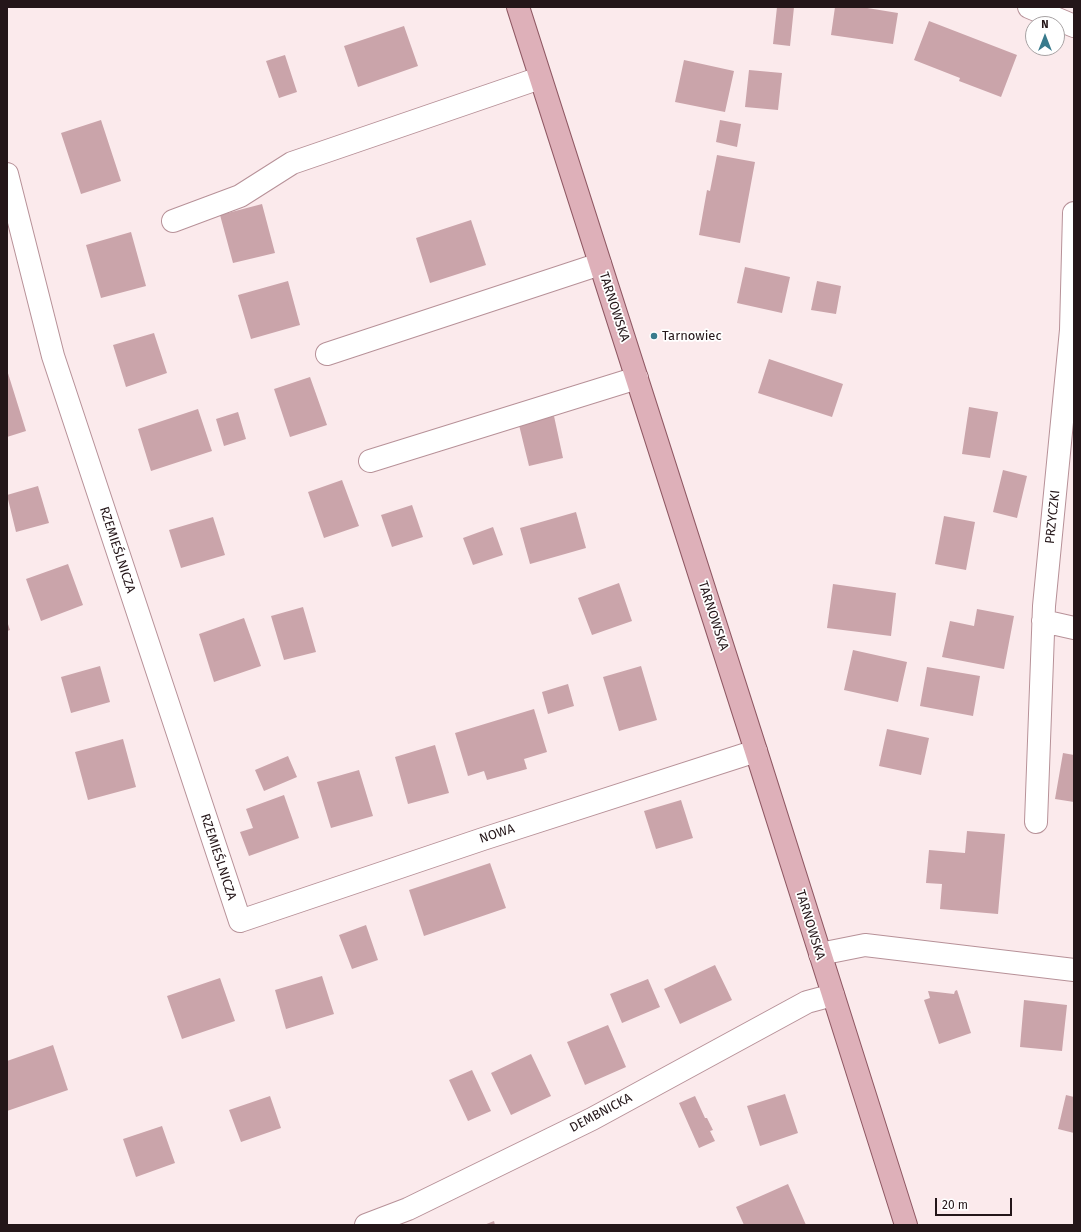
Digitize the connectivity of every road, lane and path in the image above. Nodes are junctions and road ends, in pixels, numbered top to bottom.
1 (518, 7) edge
2 (1029, 7) edge
3 (1060, 16) edge
4 (540, 78) junction
5 (7, 174) edge
6 (1074, 213) edge
7 (173, 221) dead end
8 (600, 264) junction
9 (327, 354) dead end
10 (637, 378) junction
11 (370, 461) dead end
12 (1043, 620) junction
13 (1074, 628) edge
14 (756, 750) junction
15 (1036, 822) dead end
16 (240, 921) joint
17 (820, 954) junction
18 (1074, 970) edge
19 (833, 995) junction
20 (410, 1217) edge
21 (366, 1225) edge
22 (906, 1225) edge

1 - 4 main road, TARNOWSKA
2 - 3 street
4 - 7 street
4 - 8 main road, TARNOWSKA
5 - 16 street, RZEMIEŚLNICZA
6 - 12 street, PRZYCZKI
8 - 9 street
8 - 10 main road, TARNOWSKA
10 - 11 street
10 - 14 main road, TARNOWSKA
12 - 13 street
12 - 15 street, PRZYCZKI
14 - 16 street, NOWA
14 - 17 main road, TARNOWSKA
17 - 18 street
17 - 19 main road, TARNOWSKA
19 - 20 street, DEMBNICKA
19 - 22 main road, TARNOWSKA
20 - 21 street, DEMBNICKA

